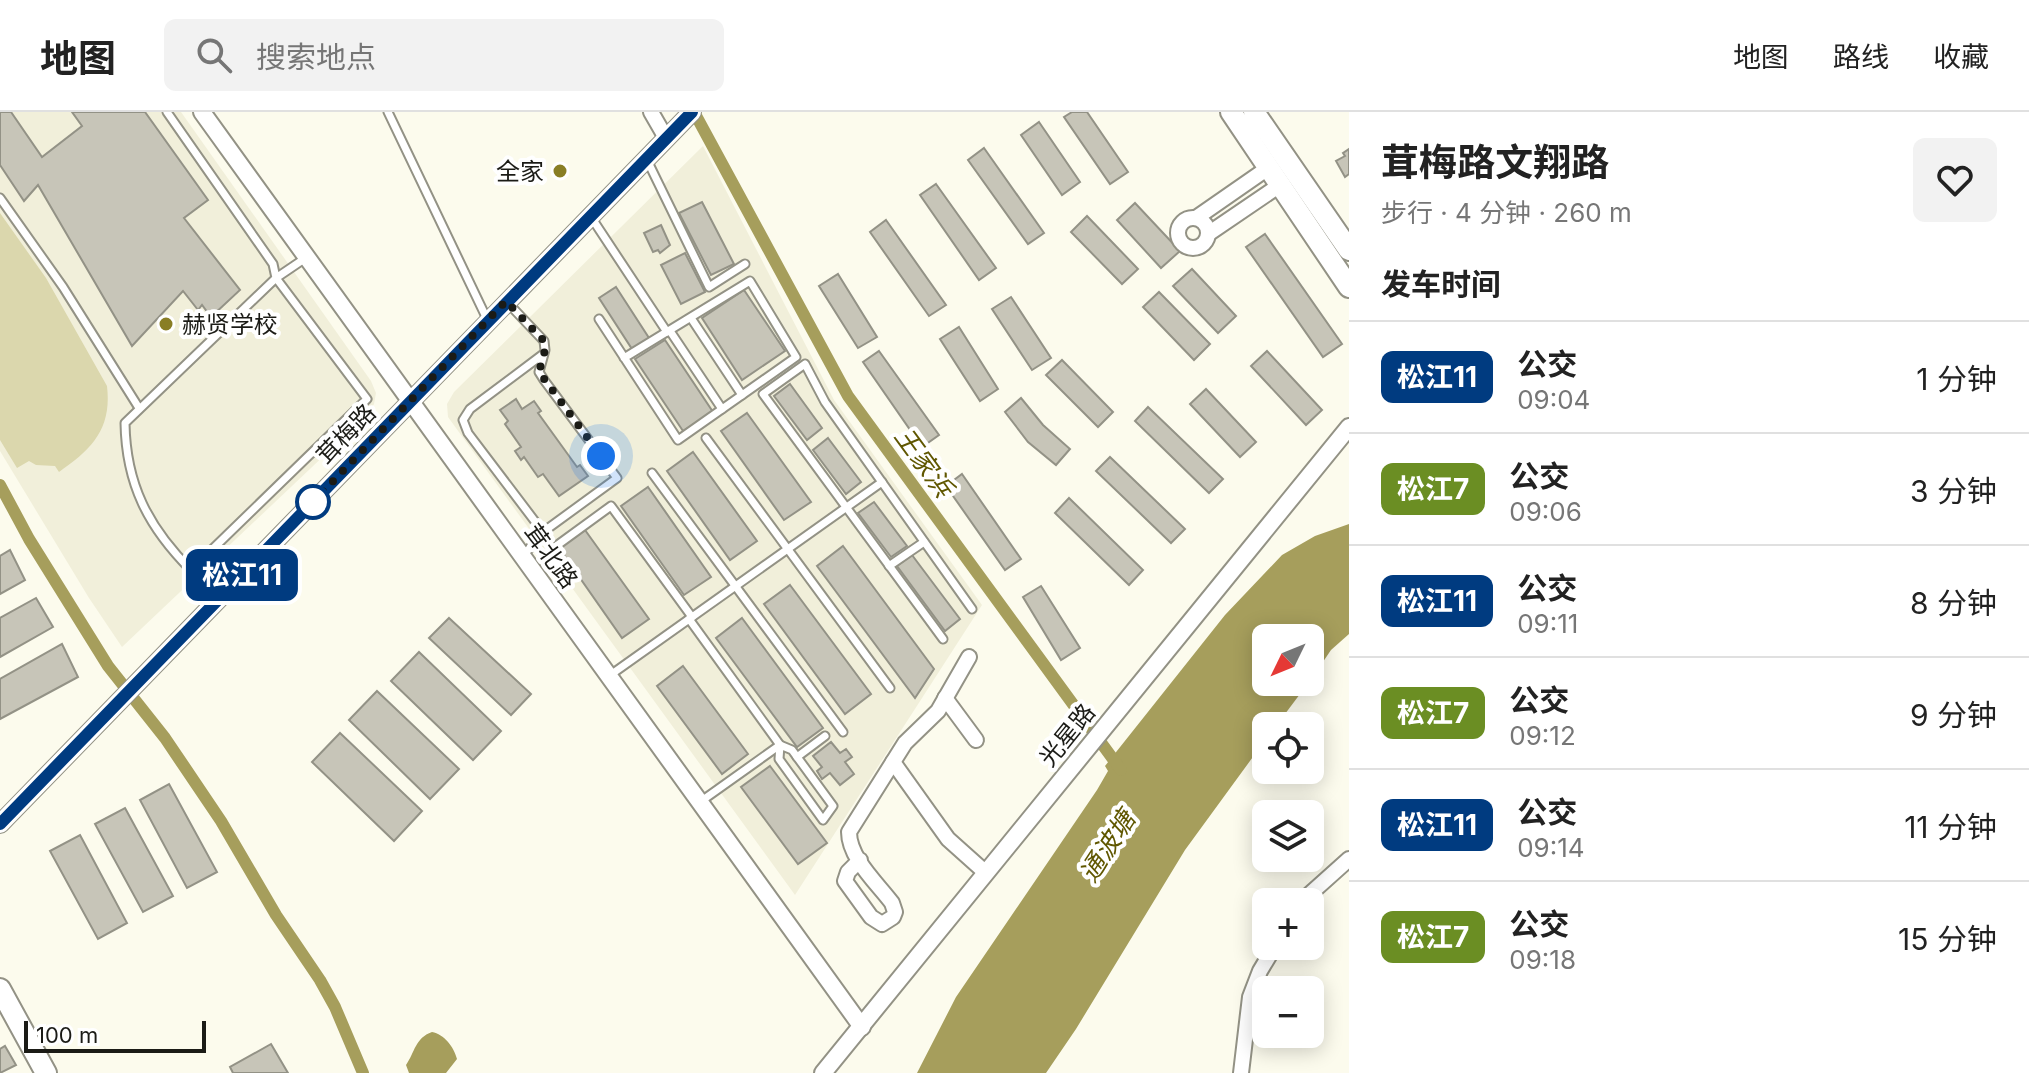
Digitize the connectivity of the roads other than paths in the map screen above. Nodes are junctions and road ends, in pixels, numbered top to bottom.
1 (167, 112) edge
2 (202, 112) edge
3 (388, 112) edge
4 (651, 112) edge
5 (692, 112) edge
6 (1231, 112) edge
7 (1254, 112) edge
8 (672, 132) junction
9 (646, 158) junction
10 (1274, 176) junction
11 (0, 198) edge
12 (590, 215) junction
13 (1196, 218) junction
14 (1208, 234) junction
15 (1349, 250) edge
16 (307, 257) junction
17 (745, 264) dead end
18 (276, 278) junction
19 (1349, 287) edge
20 (506, 301) junction
21 (691, 318) junction
22 (599, 319) dead end
23 (488, 320) junction
24 (668, 331) junction
25 (544, 354) junction
26 (624, 358) junction
27 (742, 395) junction
28 (411, 402) junction
29 (139, 408) junction
30 (722, 409) junction
31 (1349, 427) edge
32 (706, 438) dead end
33 (652, 473) dead end
34 (882, 482) junction
35 (846, 507) junction
36 (543, 532) junction
37 (924, 542) junction
38 (787, 549) junction
39 (523, 557) junction
40 (564, 564) dead end
41 (889, 566) junction
42 (735, 586) junction
43 (972, 609) dead end
44 (690, 618) junction
45 (943, 639) dead end
46 (969, 657) dead end
47 (609, 676) junction
48 (890, 688) dead end
49 (945, 698) junction
50 (843, 732) dead end
51 (825, 736) dead end
52 (976, 740) dead end
53 (780, 745) junction
54 (797, 757) junction
55 (893, 762) junction
56 (700, 802) junction
57 (0, 824) edge
58 (1349, 859) edge
59 (860, 860) dead end
60 (986, 873) junction
61 (1317, 888) edge
62 (1267, 960) edge
63 (0, 989) edge
64 (862, 1027) junction
65 (46, 1073) edge
66 (823, 1073) edge
67 (1241, 1073) edge

1 - 18 lane
2 - 16 street, 茸北路
3 - 23 lane
4 - 8 street
5 - 8 street, 茸梅路
6 - 10 main road
7 - 15 main road
8 - 9 street, 茸梅路
9 - 12 street, 茸梅路
9 - 17 lane
10 - 13 street
10 - 14 street
10 - 19 main road
11 - 29 lane
12 - 20 street, 茸梅路
12 - 24 lane
13 - 14 street
13 - 14 street
16 - 18 lane
16 - 28 street, 茸北路
18 - 29 lane
18 - 29 lane
20 - 23 street, 茸梅路
20 - 25 lane
21 - 24 lane
21 - 27 lane
21 - 27 lane
22 - 26 lane
23 - 28 street, 茸梅路
24 - 26 lane
24 - 30 lane
25 - 36 lane
25 - 36 lane
26 - 30 lane
27 - 30 lane
28 - 39 street, 茸北路
28 - 57 street, 茸梅路
31 - 60 street, 光星路
32 - 38 lane
33 - 42 lane
34 - 35 lane
34 - 35 lane
34 - 37 lane
35 - 38 lane
35 - 41 lane
36 - 39 lane
37 - 41 lane
37 - 43 lane
38 - 42 lane
38 - 48 lane
39 - 47 street, 茸北路
40 - 44 lane
41 - 45 lane
42 - 44 lane
42 - 50 lane
44 - 47 lane
44 - 53 lane
46 - 49 street
47 - 56 street, 茸北路
49 - 52 street
49 - 55 street
51 - 54 lane
53 - 54 lane
53 - 54 lane
53 - 56 lane
55 - 59 street
55 - 60 street
56 - 64 street, 茸北路
58 - 61 street
60 - 64 street, 光星路
62 - 67 street
63 - 65 main road
64 - 66 street, 光星路

